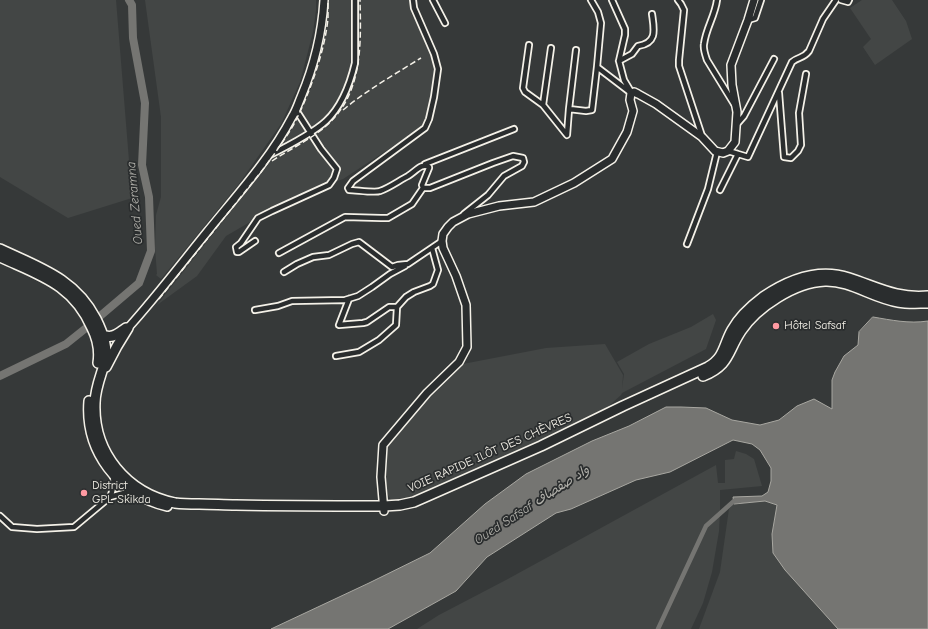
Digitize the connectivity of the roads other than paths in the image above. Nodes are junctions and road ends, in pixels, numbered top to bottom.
1 (324, 0) edge
2 (355, 0) edge
3 (413, 0) edge
4 (433, 0) edge
5 (591, 0) edge
6 (612, 0) edge
7 (678, 0) edge
8 (716, 0) edge
9 (761, 0) edge
10 (836, 0) edge
11 (841, 0) edge
12 (850, 0) edge
13 (753, 1) edge
14 (652, 14) dead end
15 (748, 20) junction
16 (445, 23) dead end
17 (530, 45) dead end
18 (551, 48) dead end
19 (576, 50) dead end
20 (774, 59) dead end
21 (619, 62) junction
22 (597, 67) junction
23 (806, 74) dead end
24 (779, 92) junction
25 (631, 93) junction
26 (544, 105) junction
27 (736, 108) junction
28 (569, 109) junction
29 (296, 110) junction
30 (736, 125) junction
31 (514, 128) dead end
32 (310, 133) junction
33 (702, 138) junction
34 (728, 150) junction
35 (717, 152) junction
36 (738, 154) junction
37 (267, 157) junction
38 (425, 164) junction
39 (424, 188) junction
40 (720, 190) dead end
41 (453, 222) junction
42 (442, 240) junction
43 (254, 241) dead end
44 (687, 244) dead end
45 (432, 248) junction
46 (0, 249) edge
47 (279, 253) dead end
48 (0, 257) edge
49 (408, 264) junction
50 (284, 272) dead end
51 (928, 296) edge
52 (349, 299) junction
53 (928, 303) edge
54 (397, 306) junction
55 (255, 310) dead end
56 (88, 312) junction
57 (128, 328) junction
58 (100, 334) junction
59 (101, 356) junction
60 (336, 356) dead end
61 (96, 390) junction
62 (112, 473) junction
63 (131, 491) junction
64 (110, 497) junction
65 (384, 508) junction
66 (0, 516) edge

1 - 29 street
2 - 32 street
3 - 38 street
4 - 16 street
5 - 22 street
6 - 21 street
7 - 33 street
8 - 27 street
9 - 15 street
10 - 24 street
11 - 12 street
13 - 15 street
14 - 21 street
15 - 27 street
17 - 26 street
18 - 26 street
19 - 28 street
20 - 30 street
21 - 25 street
22 - 25 street
22 - 28 street
23 - 24 street
24 - 36 street
25 - 33 street
25 - 41 street
26 - 28 street
27 - 30 street
29 - 32 street
29 - 37 street
30 - 34 street
31 - 38 street
32 - 37 street
32 - 43 street
33 - 35 street
34 - 35 street
34 - 36 street
35 - 44 street
36 - 40 street
37 - 57 street
38 - 39 street
39 - 41 street
39 - 47 street
41 - 42 street
42 - 45 street
42 - 65 street
45 - 49 street
45 - 54 street
46 - 56 highway
48 - 56 highway
49 - 50 street
49 - 52 street
51 - 65 highway, VOIE RAPIDE ILÔT DES CHÈVRES
52 - 54 street
52 - 55 street
53 - 65 highway, VOIE RAPIDE ILÔT DES CHÈVRES
54 - 60 street
56 - 58 highway
57 - 58 highway
57 - 59 highway
57 - 61 highway
58 - 59 highway
59 - 61 highway, VOIE RAPIDE ILÔT DES CHÈVRES
59 - 62 highway, VOIE RAPIDE ILÔT DES CHÈVRES
61 - 65 highway, VOIE RAPIDE ILÔT DES CHÈVRES
62 - 63 highway, VOIE RAPIDE ILÔT DES CHÈVRES
62 - 64 street
63 - 64 street
63 - 65 highway, VOIE RAPIDE ILÔT DES CHÈVRES
64 - 66 street

